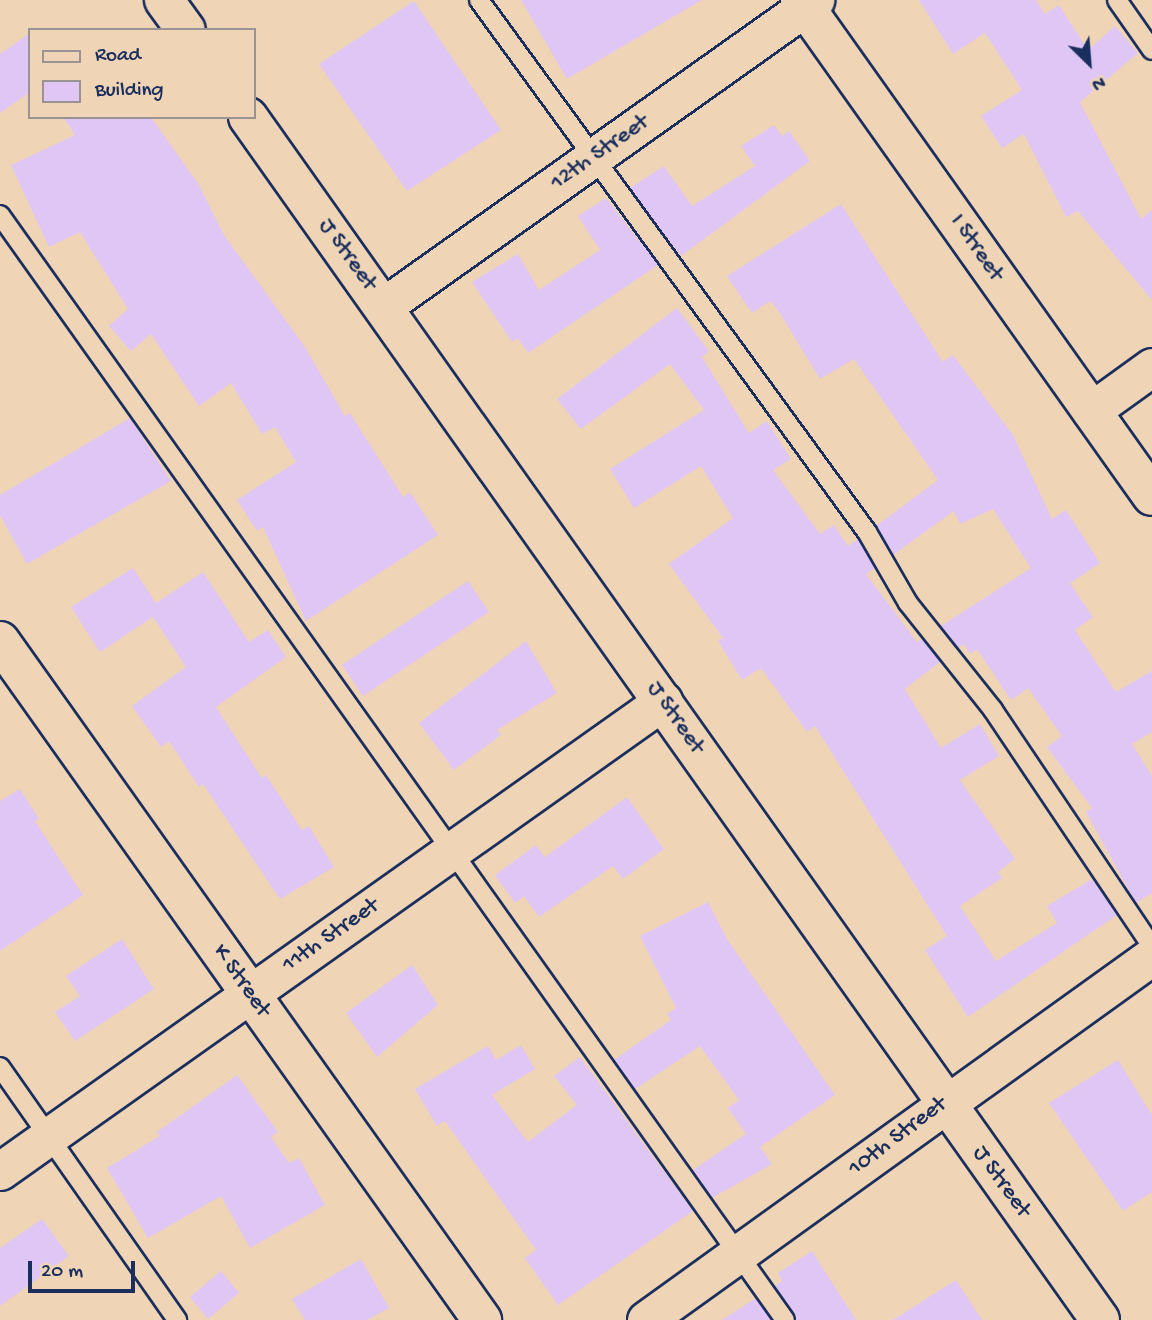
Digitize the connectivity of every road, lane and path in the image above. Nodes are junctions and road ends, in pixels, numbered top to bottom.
1 (164, 0) edge
2 (479, 0) edge
3 (1116, 0) edge
4 (807, 3) edge
5 (185, 28) edge
6 (1152, 50) edge
7 (249, 119) edge
8 (592, 160) junction
9 (0, 215) edge
10 (384, 306) junction
11 (1152, 368) edge
12 (1091, 411) junction
13 (1152, 496) edge
14 (0, 640) edge
15 (663, 701) junction
16 (452, 852) junction
17 (1152, 947) edge
18 (1152, 957) edge
19 (250, 992) junction
20 (0, 1068) edge
21 (944, 1102) junction
22 (49, 1138) junction
23 (0, 1171) edge
24 (739, 1255) junction
25 (177, 1320) edge
26 (482, 1320) edge
27 (646, 1320) edge
28 (785, 1320) edge
29 (1100, 1320) edge

1 - 5 street
2 - 8 lane
3 - 6 lane
4 - 8 street, 12th Street
4 - 12 street, I Street
7 - 10 street, J Street
8 - 10 street, 12th Street
8 - 17 lane
9 - 16 lane
10 - 15 street, J Street
11 - 12 street
12 - 13 street, I Street
14 - 19 street, K Street
15 - 16 street, 11th Street
15 - 21 street, J Street
16 - 19 street, 11th Street
16 - 24 lane
18 - 21 street, 10th Street
19 - 22 street, 11th Street
19 - 26 street, K Street
20 - 22 lane
21 - 24 street, 10th Street
21 - 29 street, J Street
22 - 23 street, 11th Street
22 - 25 lane
24 - 27 street, 10th Street
24 - 28 lane

